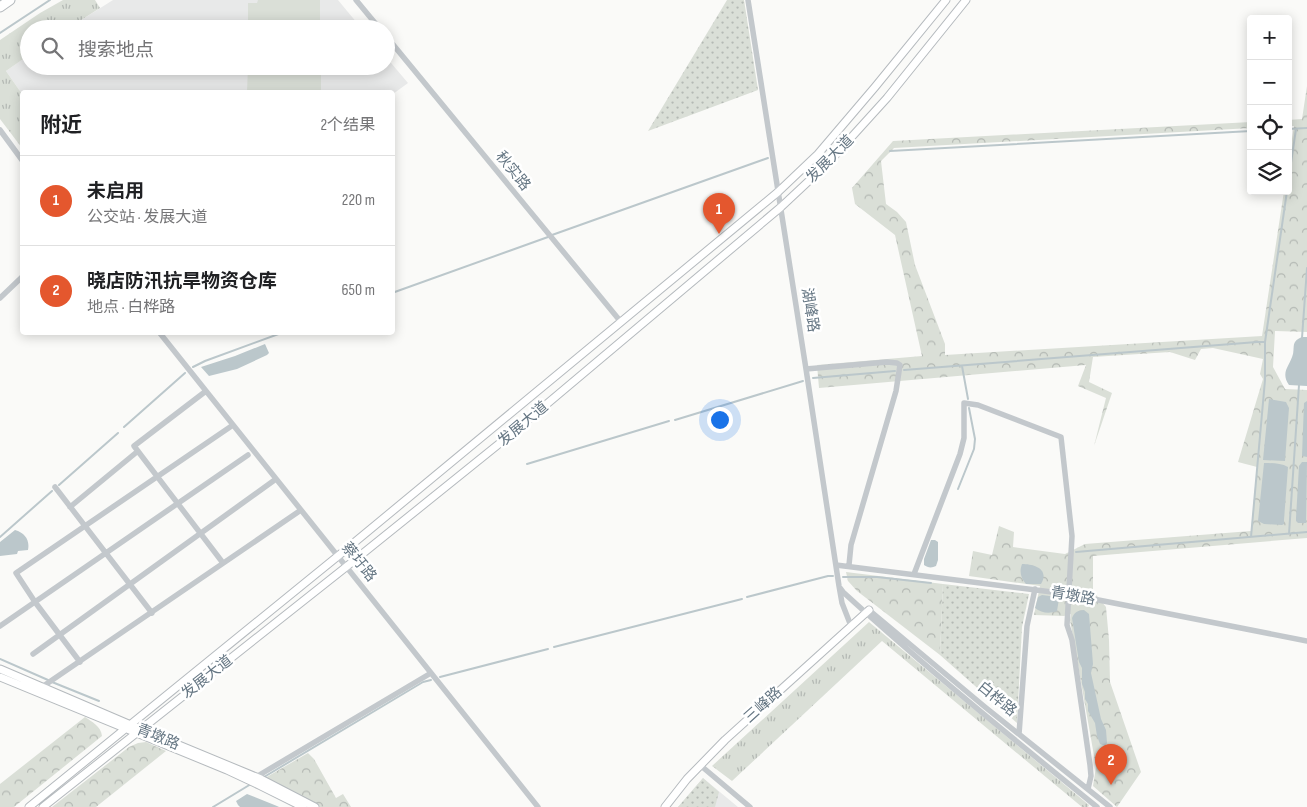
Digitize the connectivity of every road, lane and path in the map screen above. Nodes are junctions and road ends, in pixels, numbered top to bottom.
1 (10, 0) edge
2 (356, 0) edge
3 (748, 0) edge
4 (946, 0) edge
5 (966, 0) edge
6 (0, 7) edge
7 (373, 20) edge
8 (395, 47) edge
9 (0, 130) edge
10 (20, 157) edge
11 (778, 192) junction
12 (781, 207) junction
13 (20, 279) edge
14 (0, 298) edge
15 (621, 322) junction
16 (161, 335) edge
17 (806, 369) junction
18 (206, 391) junction
19 (233, 425) junction
20 (138, 451) junction
21 (248, 455) dead end
22 (158, 477) junction
23 (276, 479) junction
24 (55, 487) dead end
25 (178, 503) junction
26 (70, 507) junction
27 (301, 510) junction
28 (85, 526) junction
29 (201, 533) junction
30 (106, 553) junction
31 (338, 556) junction
32 (223, 563) junction
33 (836, 565) junction
34 (849, 566) junction
35 (346, 567) junction
36 (914, 574) junction
37 (130, 585) junction
38 (839, 586) junction
39 (1035, 590) junction
40 (1068, 594) junction
41 (35, 602) junction
42 (867, 611) junction
43 (152, 613) junction
44 (0, 626) edge
45 (851, 626) junction
46 (60, 635) junction
47 (1307, 641) edge
48 (32, 654) dead end
49 (80, 662) junction
50 (0, 670) edge
51 (431, 673) junction
52 (0, 677) edge
53 (42, 687) junction
54 (127, 727) junction
55 (137, 731) junction
56 (1019, 734) junction
57 (700, 765) junction
58 (256, 777) junction
59 (1088, 789) junction
60 (1101, 800) junction
61 (29, 807) edge
62 (43, 807) edge
63 (303, 807) edge
64 (315, 807) edge
65 (538, 807) edge
66 (664, 807) edge
67 (750, 807) edge
68 (1098, 807) edge
69 (1110, 807) edge

1 - 6 highway
2 - 7 street
3 - 11 street, 湖峰路
4 - 11 main road, 发展大道
5 - 12 main road, 发展大道
8 - 15 street, 秋实路
9 - 10 street
11 - 12 street, 湖峰路
11 - 15 main road, 发展大道
12 - 17 street, 湖峰路
12 - 35 main road, 发展大道
13 - 14 street
15 - 31 main road, 发展大道
16 - 18 street, 蔡圩路
17 - 33 street, 湖峰路
17 - 34 street
18 - 19 street, 蔡圩路
18 - 20 street
19 - 22 street
19 - 23 street, 蔡圩路
20 - 22 street
20 - 26 street
21 - 25 street
22 - 25 street
22 - 28 street
23 - 27 street, 蔡圩路
23 - 29 street
24 - 26 street
25 - 29 street
25 - 30 street
26 - 28 street
27 - 31 street, 蔡圩路
27 - 32 street
28 - 30 street
28 - 41 street
29 - 32 street
29 - 37 street
30 - 37 street
30 - 41 street
31 - 35 street, 蔡圩路
31 - 54 main road, 发展大道
32 - 43 street
33 - 34 street, 青墩路
33 - 38 street, 湖峰路
34 - 36 street, 青墩路
35 - 51 street, 蔡圩路
35 - 55 main road, 发展大道
36 - 39 street, 青墩路
36 - 40 street
37 - 43 street
37 - 46 street
38 - 42 street
38 - 45 street, 湖峰路
39 - 40 street, 青墩路
39 - 56 street
40 - 47 street, 青墩路
40 - 59 street
41 - 44 street
41 - 46 street
42 - 45 main road, 三峰路
42 - 56 street, 白桦路
42 - 68 street, 白桦路
43 - 49 street
45 - 57 main road, 三峰路
46 - 48 street
46 - 49 street
49 - 53 street
50 - 53 main road, 青墩路
51 - 58 street
51 - 65 street, 蔡圩路
52 - 54 main road, 青墩路
53 - 54 main road, 青墩路
54 - 55 main road, 青墩路
54 - 61 main road, 发展大道
55 - 58 main road, 青墩路
55 - 62 main road, 发展大道
55 - 63 main road, 青墩路
56 - 59 street, 白桦路
57 - 66 main road, 三峰路
57 - 67 street
58 - 64 main road, 青墩路
59 - 60 street, 白桦路
60 - 68 street
60 - 69 street, 白桦路

